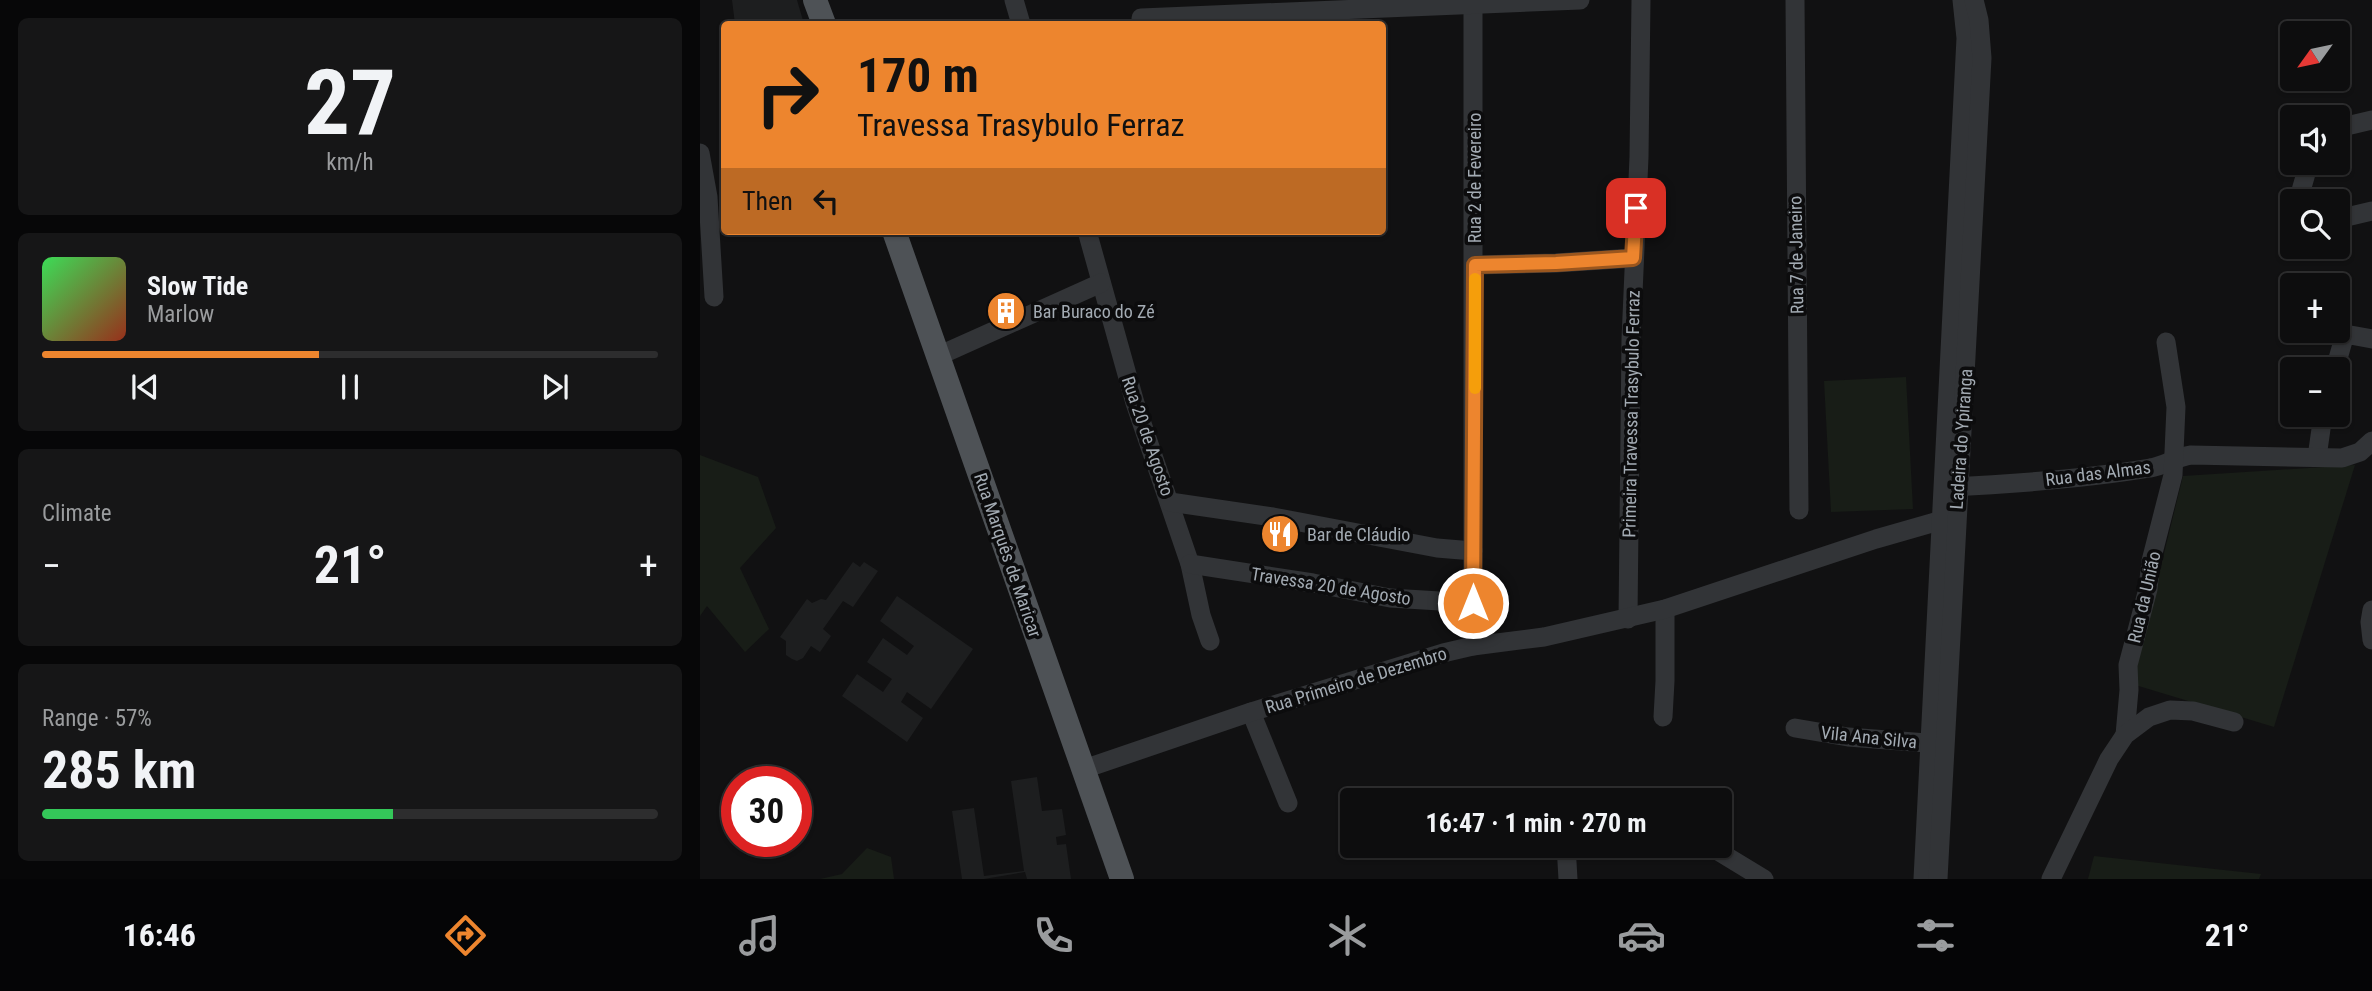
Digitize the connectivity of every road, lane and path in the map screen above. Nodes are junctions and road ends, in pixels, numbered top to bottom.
1 (815, 0) edge
2 (1014, 0) edge
3 (1580, 0) edge
4 (1641, 0) edge
5 (1795, 0) edge
6 (1962, 0) edge
7 (1974, 0) edge
8 (1482, 2) edge
9 (1140, 18) dead end
10 (823, 21) edge
11 (1020, 21) edge
12 (1974, 39) junction
13 (2372, 120) edge
14 (2350, 125) edge
15 (700, 153) edge
16 (710, 175) edge
17 (2372, 211) edge
18 (2350, 216) edge
19 (895, 235) edge
20 (1088, 235) edge
21 (1633, 258) junction
22 (1475, 265) junction
23 (1101, 283) junction
24 (714, 297) dead end
25 (2372, 339) edge
26 (2166, 342) dead end
27 (938, 356) junction
28 (2338, 357) edge
29 (2321, 427) edge
30 (2372, 441) edge
31 (2317, 457) junction
32 (2172, 460) junction
33 (1950, 487) junction
34 (1170, 502) junction
35 (1799, 510) dead end
36 (1948, 518) junction
37 (1473, 551) junction
38 (1190, 564) junction
39 (1473, 603) junction
40 (1665, 610) junction
41 (2372, 610) edge
42 (1628, 619) junction
43 (2372, 640) edge
44 (1210, 641) dead end
45 (1473, 646) junction
46 (1251, 712) junction
47 (1662, 717) dead end
48 (2234, 722) dead end
49 (1795, 728) dead end
50 (2125, 735) junction
51 (1937, 744) junction
52 (1084, 769) junction
53 (1288, 803) dead end
54 (1565, 858) edge
55 (1729, 858) edge
56 (1564, 878) edge
57 (1122, 879) edge
58 (1764, 879) edge
59 (1923, 879) edge
60 (1938, 879) edge
61 (2051, 879) edge

1 - 10 main road
2 - 11 street
3 - 8 street
4 - 21 street, Primeira Travessa Trasybulo Ferraz
5 - 35 street, Rua 7 de Janeiro
6 - 12 street, Ladeira do Ypiranga
7 - 12 street, Ladeira do Ypiranga
8 - 9 street
8 - 22 street, Rua 2 de Fevereiro
12 - 33 street, Ladeira do Ypiranga
13 - 14 street
15 - 16 street
16 - 24 street
17 - 18 street
19 - 27 main road, Rua Marquês de Maricar
20 - 23 street, Rua 20 de Agosto
21 - 22 street
21 - 42 street, Primeira Travessa Trasybulo Ferraz
22 - 37 street, Rua 2 de Fevereiro
23 - 27 street
23 - 34 street, Rua 20 de Agosto
25 - 28 street
26 - 32 street, Rua da União
27 - 52 main road, Rua Marquês de Maricar
29 - 31 street
30 - 31 street, Rua das Almas
31 - 32 street, Rua das Almas
32 - 33 street, Rua das Almas
32 - 50 street, Rua da União
33 - 36 street, Ladeira do Ypiranga
34 - 37 street
34 - 38 street, Rua 20 de Agosto
36 - 40 street, Rua Primeiro de Dezembro
36 - 51 street, Ladeira do Ypiranga
37 - 39 street, Rua 2 de Fevereiro
38 - 39 street, Travessa 20 de Agosto
38 - 44 street, Rua 20 de Agosto
39 - 45 street, Rua 2 de Fevereiro
40 - 42 street, Rua Primeiro de Dezembro
40 - 47 street
41 - 43 street
42 - 45 street, Rua Primeiro de Dezembro
45 - 46 street, Rua Primeiro de Dezembro
46 - 52 street, Rua Primeiro de Dezembro
46 - 53 street
48 - 50 street
49 - 51 street, Vila Ana Silva
50 - 61 street
51 - 59 street, Ladeira do Ypiranga
51 - 60 street, Ladeira do Ypiranga
52 - 57 main road, Rua Marquês de Maricar
54 - 56 street
55 - 58 street

